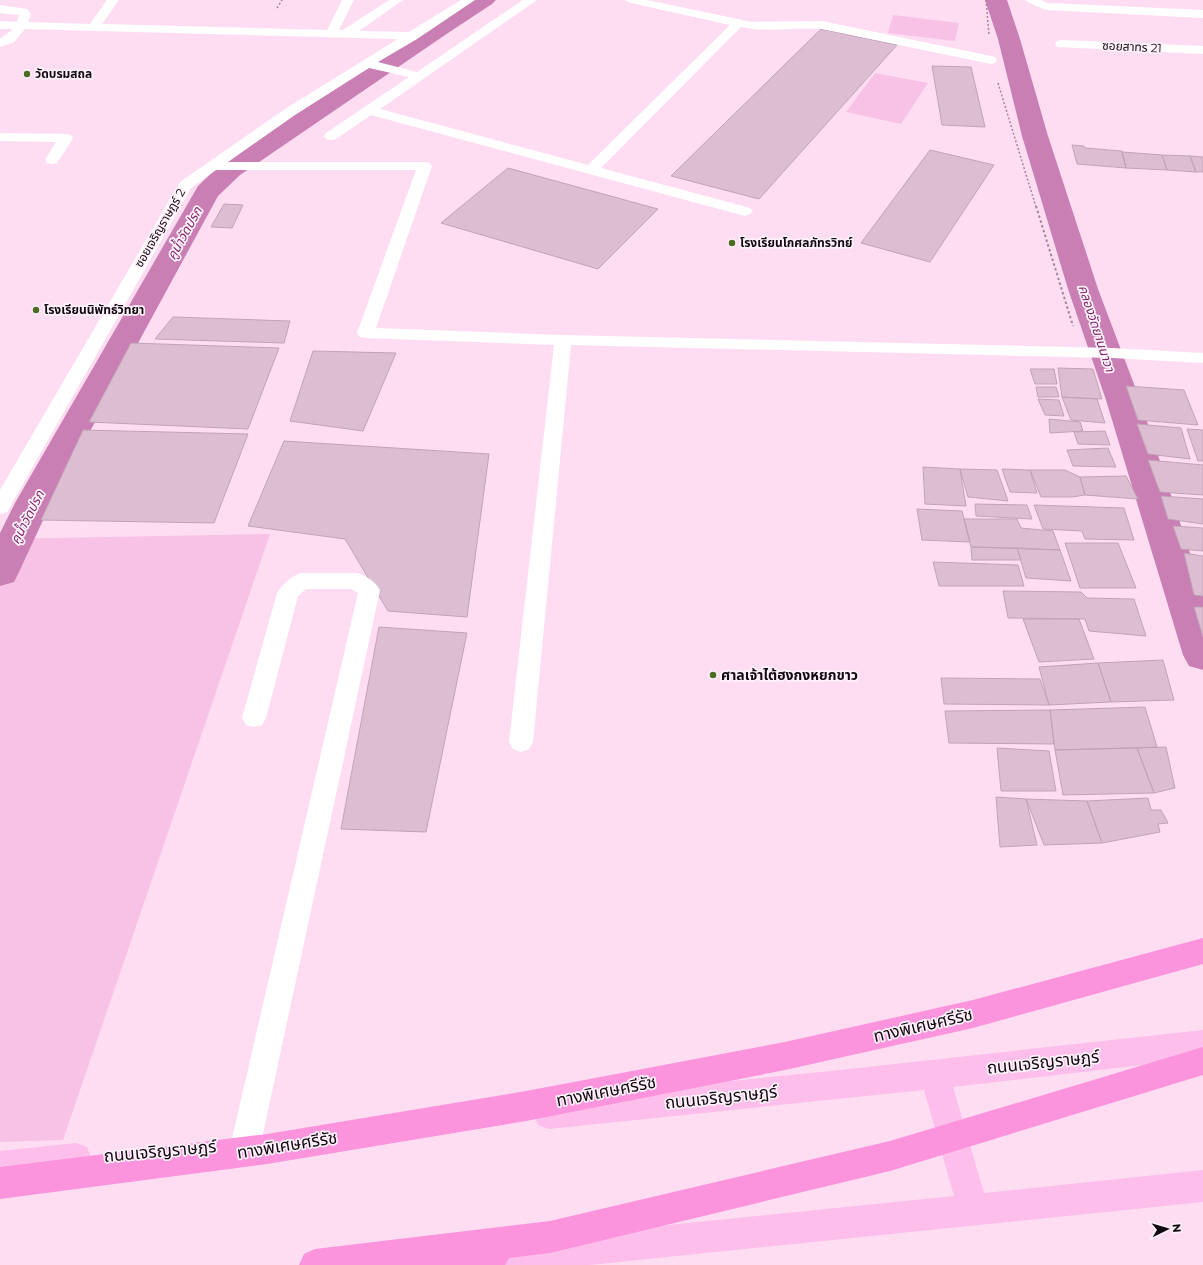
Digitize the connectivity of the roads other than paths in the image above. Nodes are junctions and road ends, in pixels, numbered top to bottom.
1 (113, 0) edge
2 (348, 0) edge
3 (397, 0) edge
4 (469, 0) edge
5 (531, 0) edge
6 (631, 0) edge
7 (1031, 0) edge
8 (0, 10) edge
9 (1203, 14) edge
10 (738, 24) junction
11 (0, 25) edge
12 (22, 26) junction
13 (94, 27) junction
14 (332, 34) junction
15 (346, 34) junction
16 (413, 36) junction
17 (2, 43) edge
18 (1061, 44) dead end
19 (1203, 50) edge
20 (2, 58) dead end
21 (991, 60) road end
22 (372, 65) junction
23 (420, 76) junction
24 (369, 110) junction
25 (331, 136) dead end
26 (0, 137) edge
27 (52, 160) dead end
28 (218, 166) junction
29 (591, 170) junction
30 (745, 211) dead end
31 (563, 340) junction
32 (1203, 358) edge
33 (0, 507) edge
34 (254, 718) dead end
35 (521, 742) dead end
36 (1203, 951) edge
37 (1203, 1044) edge
38 (1203, 1061) edge
39 (935, 1075) junction
40 (246, 1143) junction
41 (4, 1177) edge
42 (1203, 1186) edge
43 (973, 1209) junction
44 (550, 1237) junction
45 (315, 1265) edge
46 (438, 1265) edge
47 (458, 1265) edge

1 - 13 street
2 - 14 street
3 - 15 street
4 - 16 street, ซอยเจริญราษฎร์ 2
5 - 23 street
6 - 10 street
7 - 9 street
8 - 12 street
10 - 21 street
10 - 29 street
11 - 12 street
12 - 13 street
12 - 17 street
13 - 14 street
14 - 15 street
15 - 16 street
16 - 22 street, ซอยเจริญราษฎร์ 2
17 - 20 street
18 - 19 street, ซอยสาทร 21
22 - 23 street
22 - 28 street, ซอยเจริญราษฎร์ 2
23 - 24 street
24 - 25 street
24 - 29 street
26 - 27 street
28 - 31 street
28 - 33 street, ซอยเจริญราษฎร์ 2
29 - 30 street
31 - 32 street
31 - 35 street
34 - 40 street
36 - 41 highway, ทางพิเศษศรีรัช
37 - 39 main road, ถนนเจริญราษฎร์
38 - 44 highway
39 - 40 main road, ถนนเจริญราษฎร์
39 - 43 main road
40 - 41 main road, ถนนเจริญราษฎร์
42 - 43 main road
43 - 46 main road
44 - 45 highway
44 - 47 highway

